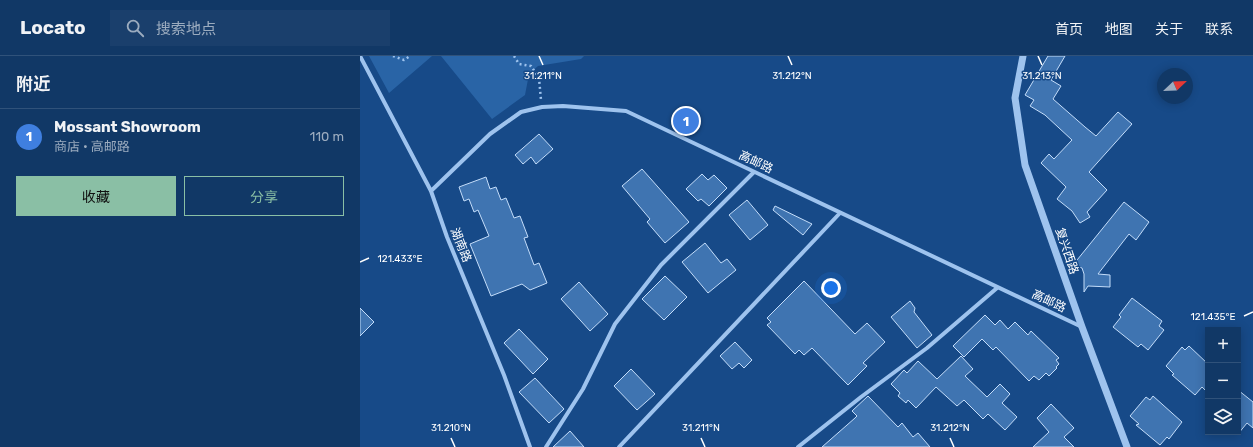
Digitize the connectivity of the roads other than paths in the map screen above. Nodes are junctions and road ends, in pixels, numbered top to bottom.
1 (360, 56) edge
2 (1023, 56) edge
3 (754, 172) junction
4 (431, 191) junction
5 (840, 213) junction
6 (997, 288) junction
7 (1082, 327) junction
8 (530, 447) edge
9 (546, 447) edge
10 (619, 447) edge
11 (798, 447) edge
12 (1127, 447) edge

1 - 4 street, 湖南路
2 - 7 street, 复兴西路
3 - 4 street, 高邮路
3 - 5 street, 高邮路
3 - 9 street
4 - 8 street, 湖南路
5 - 6 street, 高邮路
5 - 10 street
6 - 7 street, 高邮路
6 - 11 street
7 - 12 street, 复兴西路

